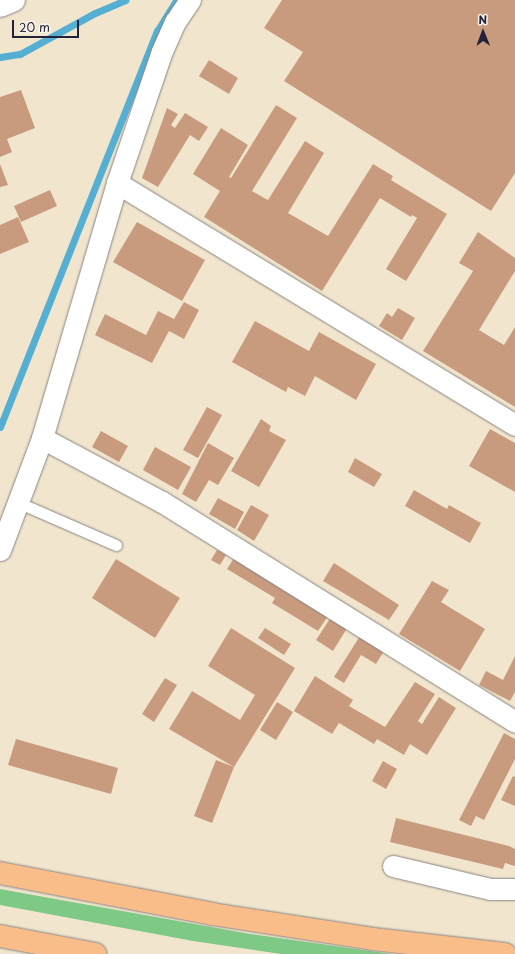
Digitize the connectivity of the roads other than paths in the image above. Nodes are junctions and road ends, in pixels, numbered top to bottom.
1 (14, 0) edge
2 (190, 0) edge
3 (0, 6) edge
4 (117, 183) junction
5 (515, 425) edge
6 (42, 438) junction
7 (17, 502) junction
8 (116, 545) dead end
9 (0, 550) edge
10 (515, 722) edge
11 (393, 866) dead end
12 (0, 873) edge
13 (515, 889) edge
14 (0, 936) edge
15 (95, 954) edge
16 (505, 954) edge

1 - 3 street
2 - 4 street
4 - 5 street
4 - 6 street
6 - 7 street
6 - 10 street
7 - 8 lane
7 - 9 street
11 - 13 street
12 - 16 highway
14 - 15 highway

